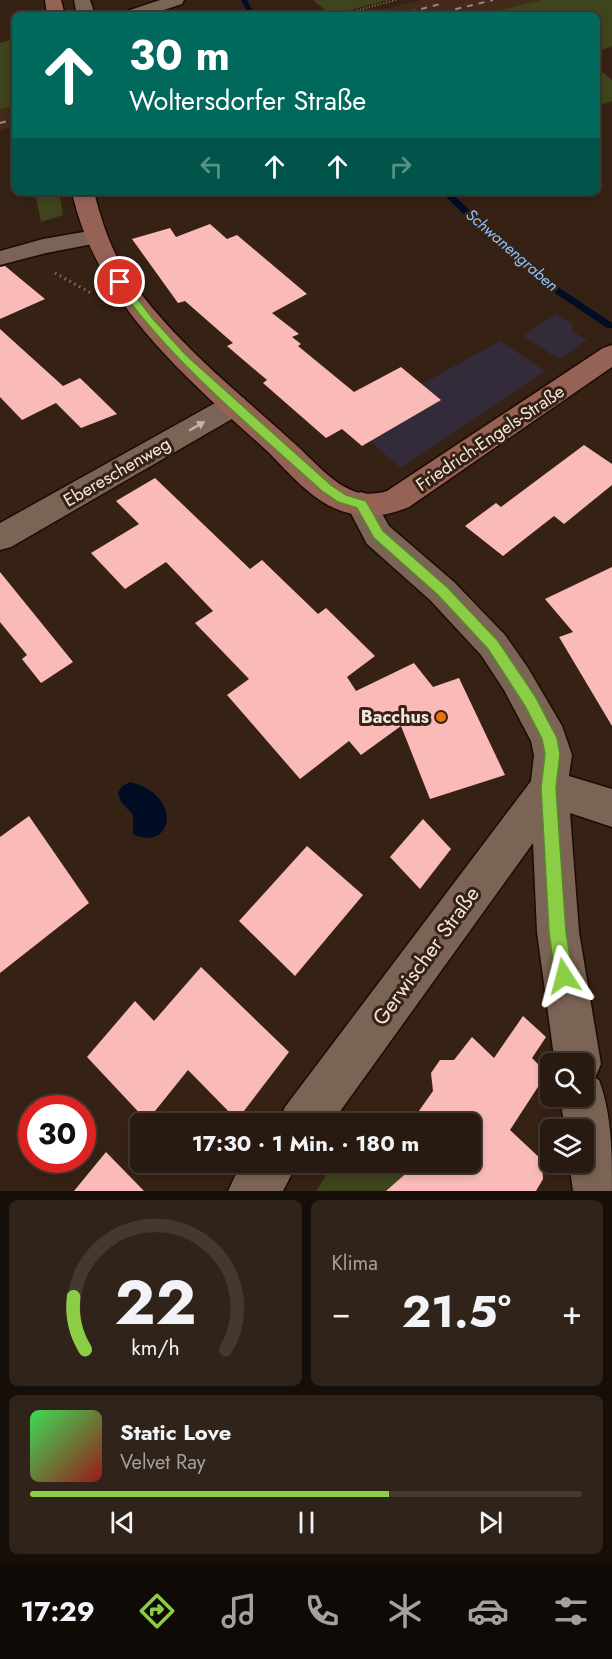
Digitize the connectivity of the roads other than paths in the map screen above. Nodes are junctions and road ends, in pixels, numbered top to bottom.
1 (176, 0) edge
2 (142, 12) edge
3 (84, 195) edge
4 (95, 237) junction
5 (0, 258) edge
6 (612, 354) edge
7 (234, 405) junction
8 (361, 504) junction
9 (0, 538) edge
10 (549, 788) junction
11 (612, 808) edge
12 (576, 1053) edge
13 (585, 1107) edge
14 (310, 1113) edge
15 (266, 1173) edge
16 (253, 1191) edge
17 (598, 1191) edge

1 - 2 street
3 - 4 street
4 - 5 street
4 - 7 street
6 - 8 street, Friedrich-Engels-Straße
7 - 8 street
9 -> 7 street, Ebereschenweg
8 - 10 street
10 - 11 street
10 - 12 street
10 - 14 street, Gerwischer Straße
13 - 17 street
15 - 16 street

